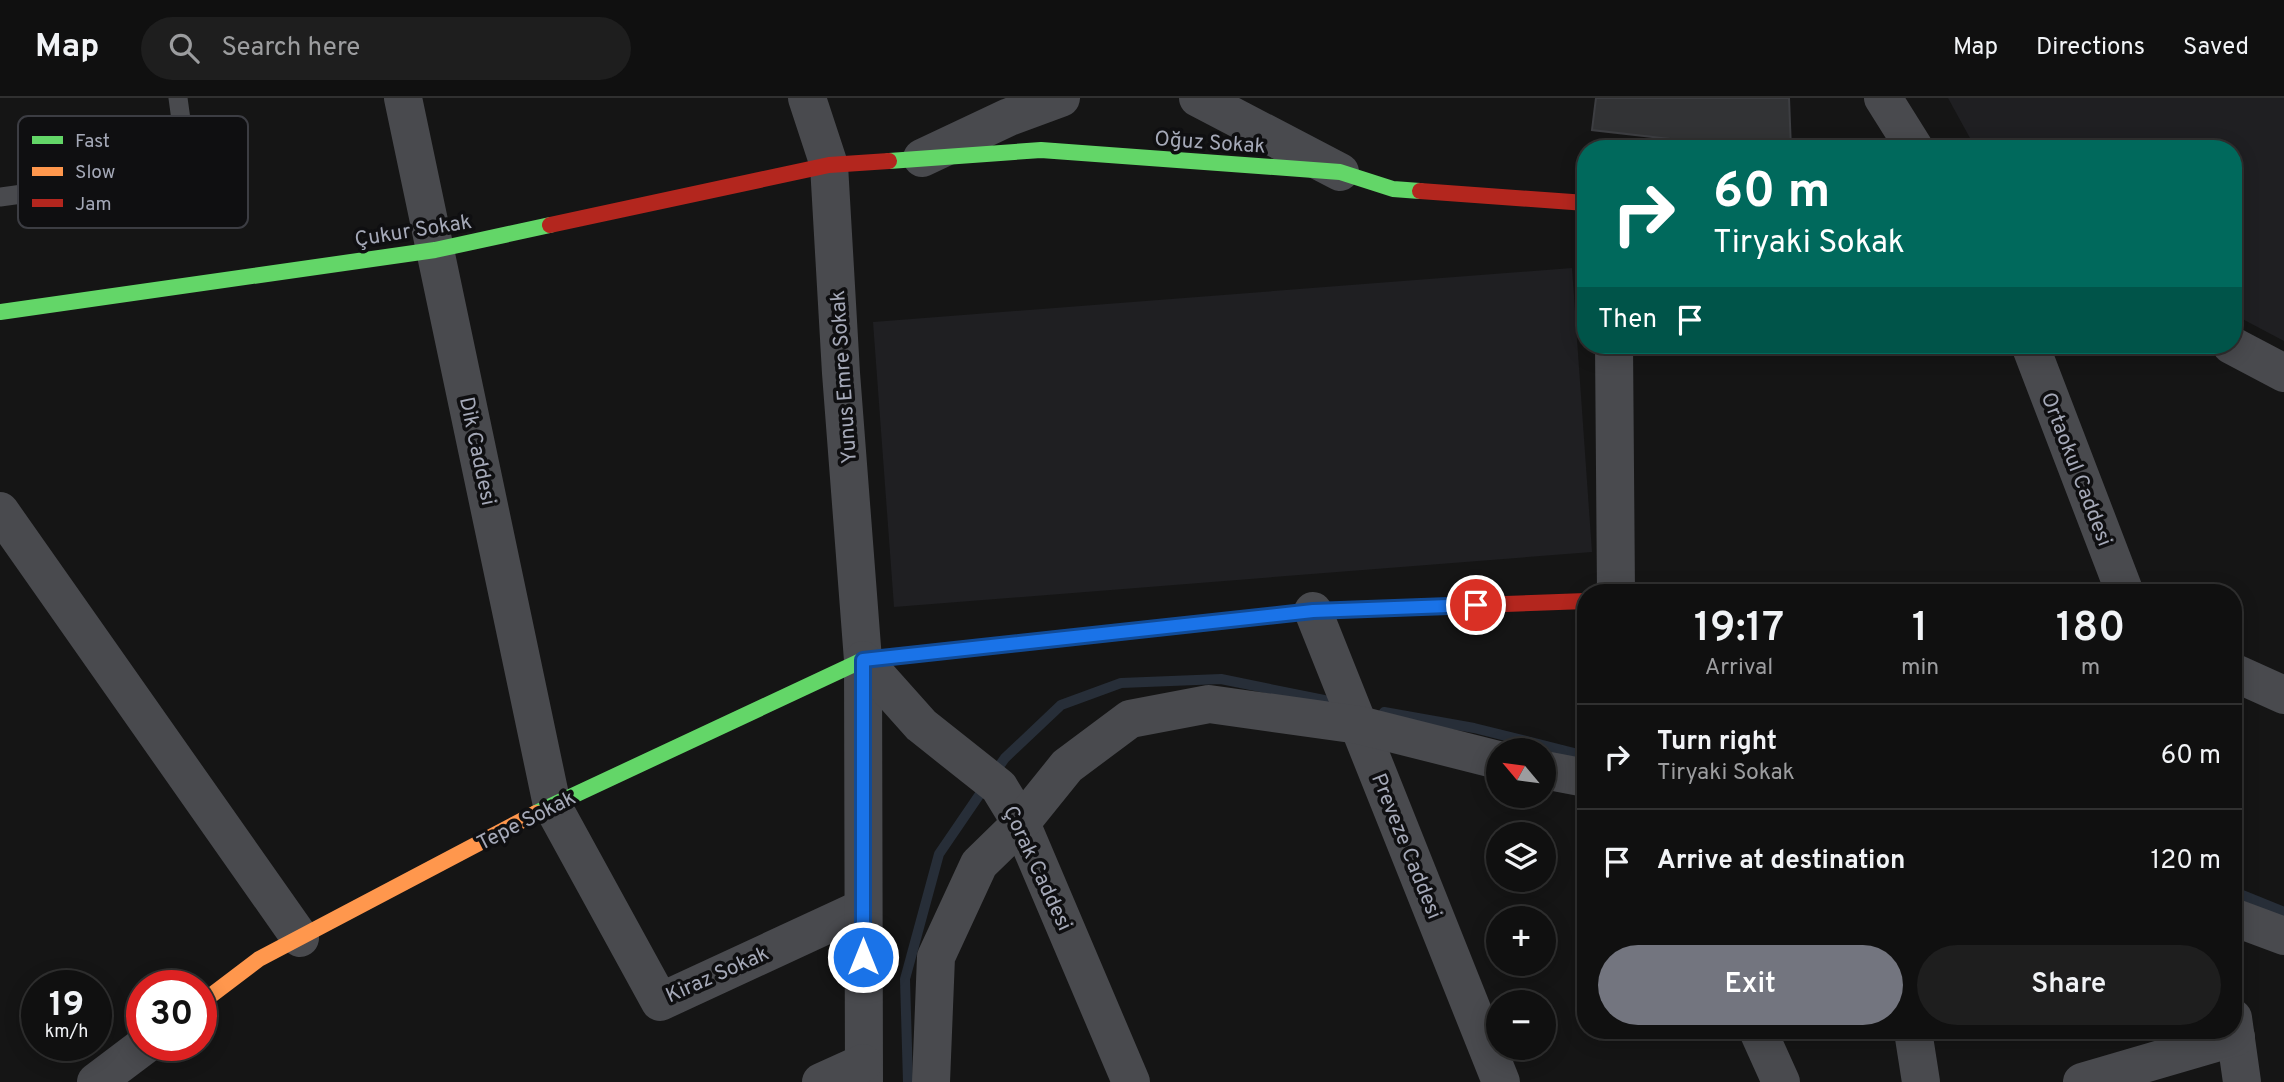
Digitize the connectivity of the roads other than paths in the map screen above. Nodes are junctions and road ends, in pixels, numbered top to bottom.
1 (178, 98) edge
2 (403, 98) edge
3 (807, 98) edge
4 (1061, 98) edge
5 (1198, 98) edge
6 (1887, 101) edge
7 (180, 116) edge
8 (1910, 140) edge
9 (921, 159) junction
10 (829, 165) junction
11 (1340, 172) junction
12 (18, 195) edge
13 (0, 197) edge
14 (1577, 202) edge
15 (435, 250) junction
16 (0, 312) edge
17 (2242, 351) edge
18 (1614, 354) edge
19 (2033, 354) edge
20 (2284, 373) edge
21 (0, 511) edge
22 (1616, 584) edge
23 (2122, 584) edge
24 (1577, 601) edge
25 (1313, 611) junction
26 (863, 660) junction
27 (2242, 676) edge
28 (2284, 695) edge
29 (1359, 725) junction
30 (1486, 757) edge
31 (1556, 772) edge
32 (1577, 776) edge
33 (552, 805) junction
34 (1021, 823) junction
35 (863, 908) junction
36 (2242, 920) edge
37 (2284, 936) edge
38 (300, 937) junction
39 (217, 991) edge
40 (1762, 1039) edge
41 (1914, 1039) edge
42 (2201, 1039) edge
43 (2236, 1039) edge
44 (126, 1059) edge
45 (864, 1072) edge
46 (96, 1082) edge
47 (821, 1082) edge
48 (931, 1082) edge
49 (1131, 1082) edge
50 (1501, 1082) edge
51 (1781, 1082) edge
52 (1921, 1082) edge
53 (2082, 1082) edge
54 (2242, 1082) edge

1 - 7 lane
2 - 15 street, Dik Caddesi
3 - 10 street, Yunus Emre Sokak
4 - 9 street
5 - 11 street
6 - 8 street
9 - 10 street, Oğuz Sokak
9 - 11 street, Oğuz Sokak
10 - 15 street, Çukur Sokak
10 - 26 street, Yunus Emre Sokak
11 - 14 street, Oğuz Sokak
12 - 13 lane
15 - 16 street, Çukur Sokak
15 - 33 street, Dik Caddesi
17 - 20 street
18 - 22 street
19 - 23 street, Ortaokul Caddesi
21 - 38 street
24 - 25 street, Tepe Sokak
25 - 26 street, Tepe Sokak
25 - 29 street, Preveze Caddesi
26 - 33 street, Tepe Sokak
26 - 34 street, Çorak Caddesi
26 - 35 street, Yunus Emre Sokak
27 - 28 street
29 - 30 street
29 - 34 street
29 - 50 street, Preveze Caddesi
31 - 32 street
33 - 35 street, Kiraz Sokak
33 - 38 street, Tepe Sokak
34 - 48 street
34 - 49 street, Çorak Caddesi
35 - 45 street, Yunus Emre Sokak
36 - 37 street
38 - 39 street, Tepe Sokak
40 - 51 street
41 - 52 street
42 - 53 street
43 - 54 street
44 - 46 street
45 - 47 street

